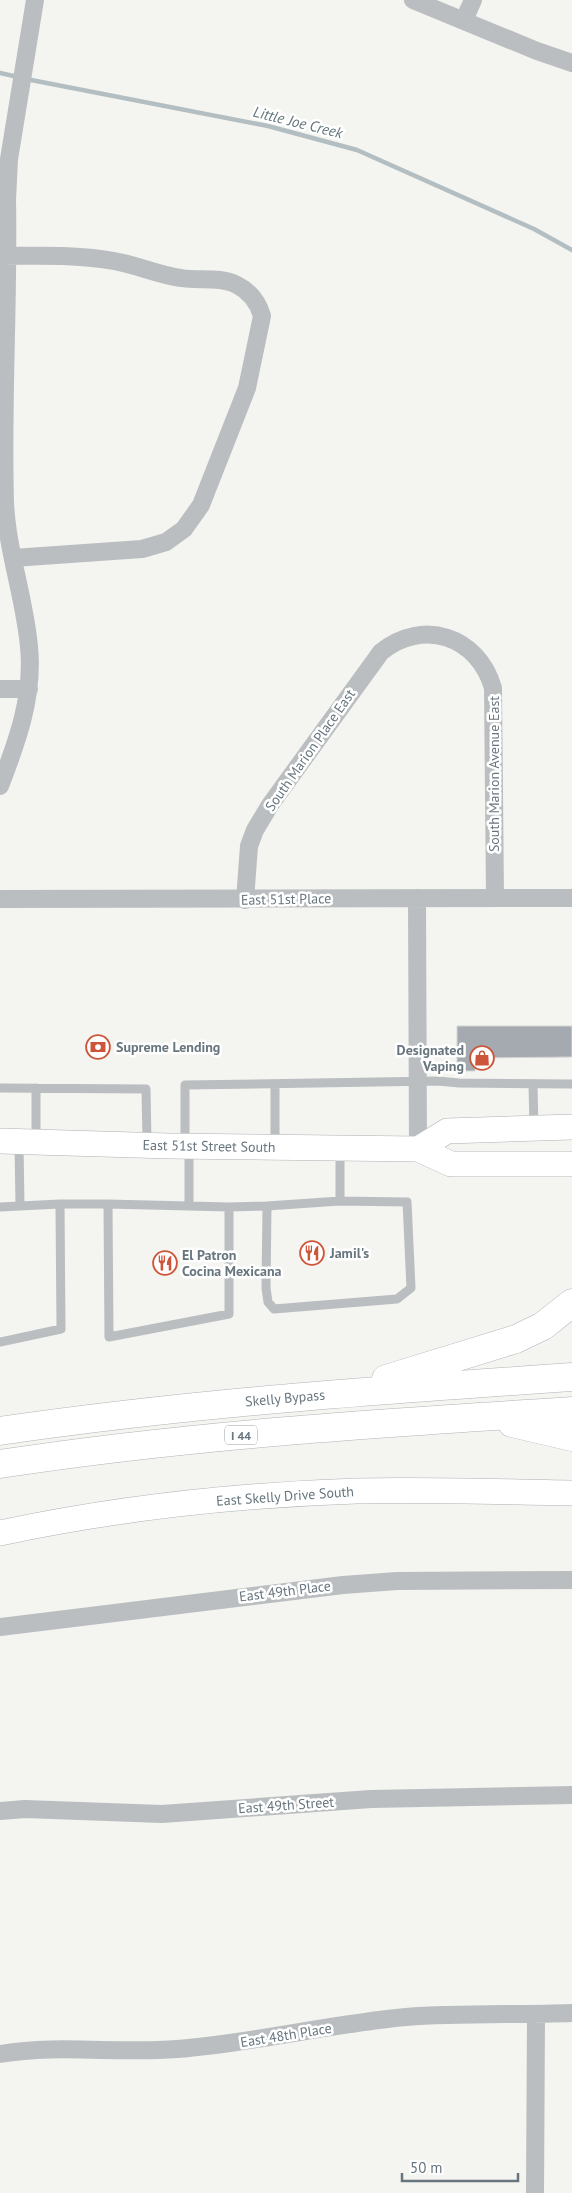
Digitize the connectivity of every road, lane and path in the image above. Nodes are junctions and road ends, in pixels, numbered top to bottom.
1 (35, 0) edge
2 (413, 0) edge
3 (473, 0) edge
4 (464, 20) junction
5 (572, 63) edge
6 (4, 256) edge
7 (13, 558) junction
8 (423, 634) joint
9 (0, 689) edge
10 (29, 689) junction
11 (0, 786) edge
12 (416, 898) junction
13 (495, 898) junction
14 (572, 898) edge
15 (0, 899) edge
16 (245, 900) junction
17 (417, 1082) junction
18 (275, 1084) junction
19 (533, 1084) junction
20 (572, 1084) edge
21 (0, 1088) edge
22 (36, 1088) junction
23 (572, 1127) edge
24 (534, 1128) junction
25 (18, 1141) edge
26 (147, 1145) junction
27 (187, 1146) junction
28 (275, 1148) junction
29 (340, 1148) junction
30 (418, 1149) junction
31 (572, 1164) edge
32 (340, 1201) junction
33 (60, 1204) junction
34 (108, 1204) junction
35 (20, 1206) junction
36 (189, 1206) junction
37 (267, 1206) junction
38 (0, 1207) edge
39 (229, 1207) junction
40 (572, 1303) edge
41 (0, 1342) edge
42 (572, 1377) edge
43 (340, 1393) junction
44 (572, 1411) edge
45 (484, 1416) junction
46 (0, 1431) edge
47 (572, 1437) edge
48 (0, 1464) edge
49 (572, 1494) edge
50 (0, 1532) edge
51 (572, 1580) edge
52 (0, 1627) edge
53 (572, 1795) edge
54 (0, 1811) edge
55 (572, 2013) edge
56 (536, 2014) junction
57 (0, 2054) edge
58 (535, 2193) edge

1 - 6 street
2 - 4 street
3 - 4 street
4 - 5 street
6 - 7 street
6 - 7 street
7 - 10 street
8 - 13 street, South Marion Avenue East
8 - 16 street, South Marion Place East
9 - 10 street
10 - 11 street
12 - 13 street, East 51st Place
12 - 16 street, East 51st Place
12 - 17 street
13 - 14 street, East 51st Place
15 - 16 street, East 51st Place
17 - 18 lane
17 - 19 lane
17 - 30 street
18 - 27 lane
18 - 28 lane
19 - 20 lane
19 - 24 lane
21 - 22 lane
22 - 25 lane
22 - 26 lane
23 - 24 main road
24 - 30 main road
25 - 26 main road, East 51st Street South
25 - 35 lane
26 - 27 main road, East 51st Street South
27 - 28 main road, East 51st Street South
27 - 36 lane
28 - 29 main road, East 51st Street South
29 - 30 main road, East 51st Street South
29 - 32 lane
30 - 31 main road, East 51st Street South
32 - 37 lane
32 - 37 lane
33 - 34 lane
33 - 35 lane
33 - 41 lane
34 - 36 lane
34 - 39 lane
35 - 38 lane
36 - 39 lane
37 - 39 lane
40 - 43 highway
42 - 43 highway, Skelly Bypass
43 - 46 highway, Skelly Bypass
44 - 45 highway, I 44
45 - 47 highway
45 - 48 highway, I 44
49 - 50 main road, East Skelly Drive South
51 - 52 street, East 49th Place
53 - 54 street, East 49th Street
55 - 56 street, East 48th Place
56 - 57 street, East 48th Place
56 - 58 street

